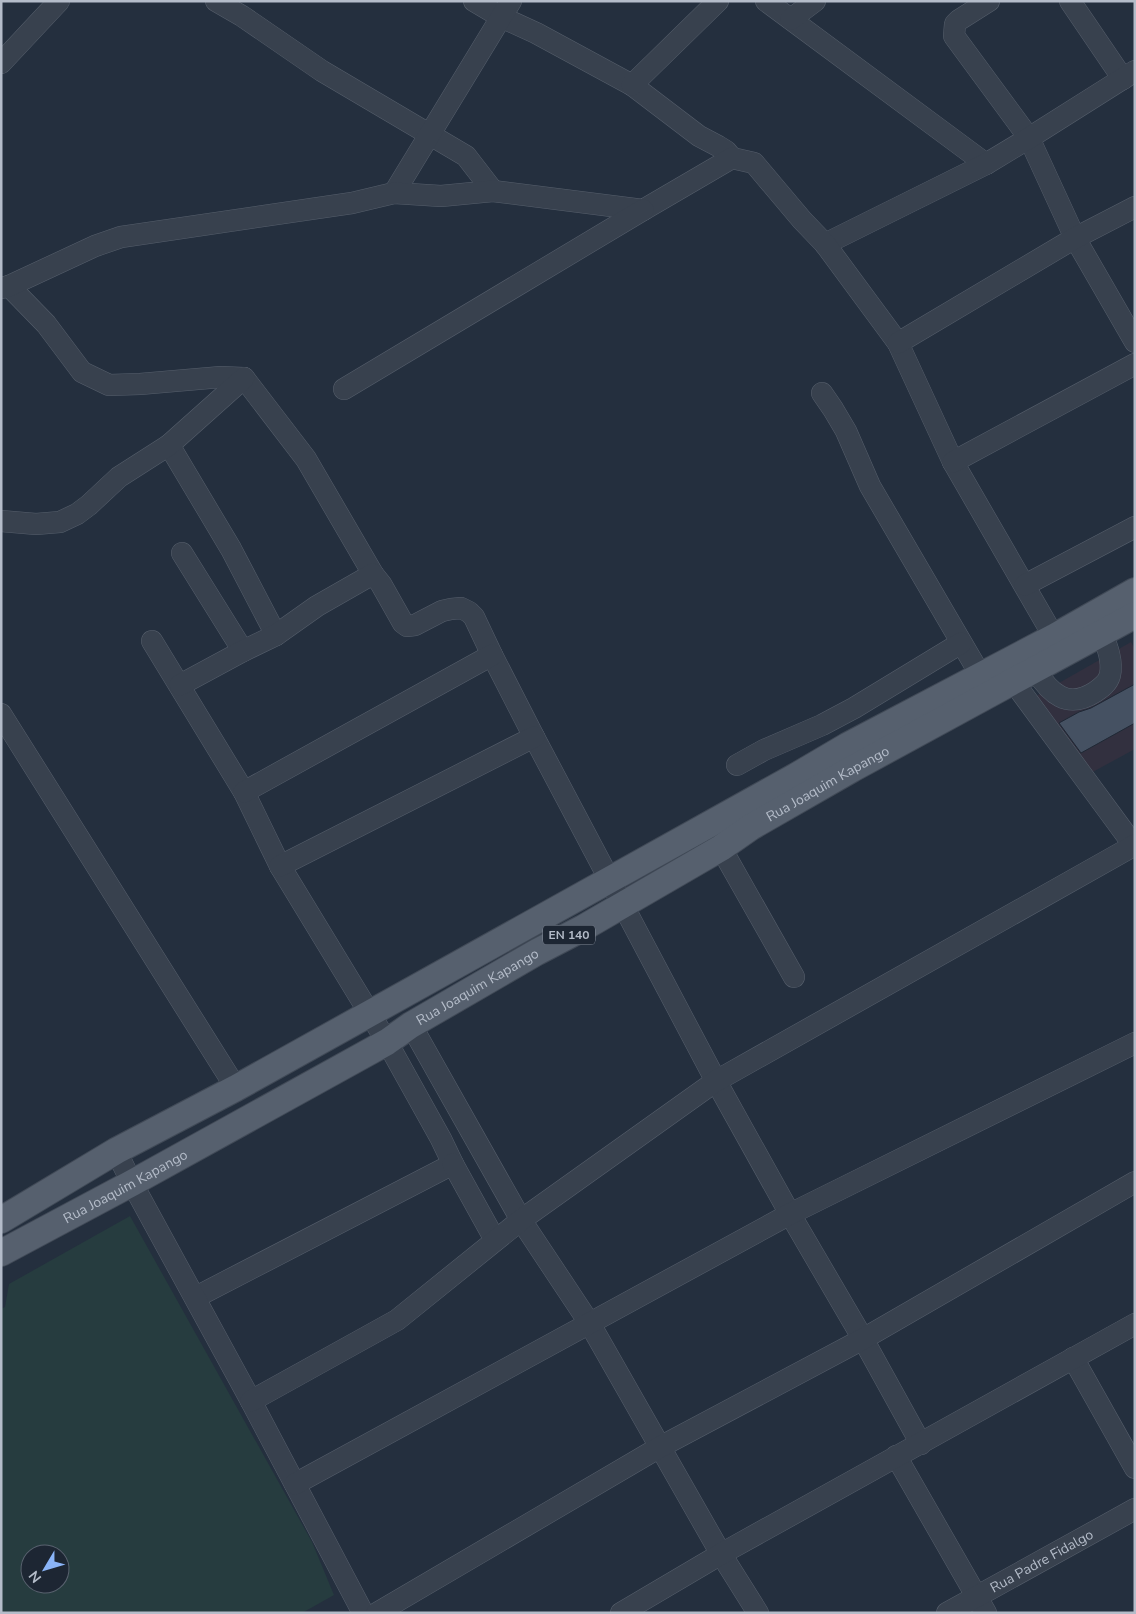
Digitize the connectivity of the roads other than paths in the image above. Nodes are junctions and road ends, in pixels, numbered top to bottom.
1 (60, 1) edge
2 (216, 1) edge
3 (474, 1) edge
4 (718, 1) edge
5 (766, 1) edge
6 (815, 1) edge
7 (989, 1) edge
8 (1070, 1) edge
9 (506, 9) edge
10 (791, 19) junction
11 (1, 63) edge
12 (1129, 75) edge
13 (632, 85) junction
14 (431, 135) junction
15 (1029, 138) junction
16 (732, 158) junction
17 (986, 164) junction
18 (493, 191) junction
19 (394, 193) junction
20 (1135, 207) edge
21 (643, 210) junction
22 (1075, 238) junction
23 (825, 244) junction
24 (5, 287) edge
25 (1135, 342) edge
26 (898, 343) junction
27 (1135, 364) edge
28 (244, 378) junction
29 (344, 389) dead end
30 (822, 393) dead end
31 (169, 445) junction
32 (953, 462) junction
33 (1, 521) edge
34 (1135, 527) edge
35 (182, 553) dead end
36 (373, 574) junction
37 (1025, 585) junction
38 (1135, 591) edge
39 (1135, 615) edge
40 (1102, 633) junction
41 (276, 635) junction
42 (1054, 637) junction
43 (152, 641) dead end
44 (961, 642) junction
45 (243, 651) junction
46 (492, 655) junction
47 (981, 676) junction
48 (1024, 676) junction
49 (180, 686) junction
50 (1, 714) edge
51 (534, 737) junction
52 (737, 765) dead end
53 (244, 792) junction
54 (1135, 846) edge
55 (720, 848) junction
56 (280, 866) junction
57 (609, 881) junction
58 (623, 904) junction
59 (794, 977) dead end
60 (370, 1014) junction
61 (411, 1026) junction
62 (387, 1042) junction
63 (1135, 1043) edge
64 (716, 1081) junction
65 (236, 1088) junction
66 (116, 1151) junction
67 (453, 1164) junction
68 (1135, 1182) edge
69 (132, 1183) junction
70 (790, 1214) junction
71 (1, 1220) edge
72 (521, 1220) junction
73 (495, 1240) junction
74 (1, 1253) edge
75 (196, 1297) junction
76 (590, 1324) junction
77 (1135, 1324) edge
78 (863, 1339) junction
79 (1073, 1358) junction
80 (251, 1401) junction
81 (920, 1444) junction
82 (660, 1447) junction
83 (896, 1456) junction
84 (1135, 1468) edge
85 (295, 1484) junction
86 (1135, 1509) edge
87 (721, 1554) junction
88 (981, 1605) edge
89 (362, 1613) edge
90 (376, 1613) edge
91 (621, 1613) edge
92 (758, 1613) edge
93 (947, 1613) edge

1 - 11 street
2 - 14 street
3 - 9 street
4 - 13 street
5 - 10 street
6 - 10 street
7 - 15 street
8 - 12 street
9 - 13 street
9 - 14 street
10 - 17 street
12 - 15 street
13 - 16 street
14 - 18 street
14 - 19 street
15 - 17 street
15 - 22 street
16 - 21 street
16 - 23 street
17 - 23 street
18 - 19 street
18 - 21 street
19 - 24 street
20 - 22 street
21 - 29 street
22 - 25 street
22 - 26 street
23 - 26 street
24 - 28 street
26 - 32 street
27 - 32 street
28 - 31 street
28 - 36 street
30 - 44 street
31 - 33 street
31 - 41 street
32 - 37 street
34 - 37 street
35 - 45 street
36 - 41 street
36 - 46 street
37 - 42 street
38 - 42 main road, Rua Joaquim Kapango / EN 140
39 - 40 main road, Rua Joaquim Kapango / EN 140
40 - 48 main road, Rua Joaquim Kapango / EN 140
40 - 48 street
41 - 45 street
42 - 47 main road, Rua Joaquim Kapango / EN 140
43 - 49 street
44 - 47 street
44 - 52 street
45 - 49 street
46 - 51 street
46 - 53 street
47 - 57 main road, Rua Joaquim Kapango / EN 140
48 - 54 street
48 - 55 main road, Rua Joaquim Kapango / EN 140
49 - 53 street
50 - 65 street
51 - 56 street
51 - 57 street
53 - 56 street
54 - 64 street
55 - 58 main road, Rua Joaquim Kapango / EN 140
55 - 59 street
56 - 60 street
57 - 58 street
57 - 60 main road, Rua Joaquim Kapango / EN 140
58 - 61 main road, Rua Joaquim Kapango / EN 140
58 - 64 street
60 - 62 street
60 - 65 main road, Rua Joaquim Kapango / EN 140
61 - 62 main road, Rua Joaquim Kapango / EN 140
61 - 72 street
62 - 67 street
62 - 69 main road, Rua Joaquim Kapango / EN 140
63 - 70 street
64 - 70 street
64 - 72 street
65 - 66 main road, Rua Joaquim Kapango / EN 140
66 - 69 street
66 - 71 main road, Rua Joaquim Kapango / EN 140
67 - 73 street
67 - 75 street
68 - 78 street
69 - 74 main road, Rua Joaquim Kapango / EN 140
69 - 75 street
70 - 76 street
70 - 78 street
72 - 73 street
72 - 76 street
73 - 80 street
75 - 80 street
76 - 82 street
76 - 85 street
77 - 79 street
78 - 81 street
78 - 82 street
79 - 81 street
79 - 84 street
80 - 85 street
81 - 83 street
82 - 87 street
82 - 90 street
83 - 87 street
83 - 88 street
85 - 89 street
86 - 88 street, Rua Padre Fidalgo
87 - 91 street
87 - 92 street
88 - 93 street, Rua Padre Fidalgo

